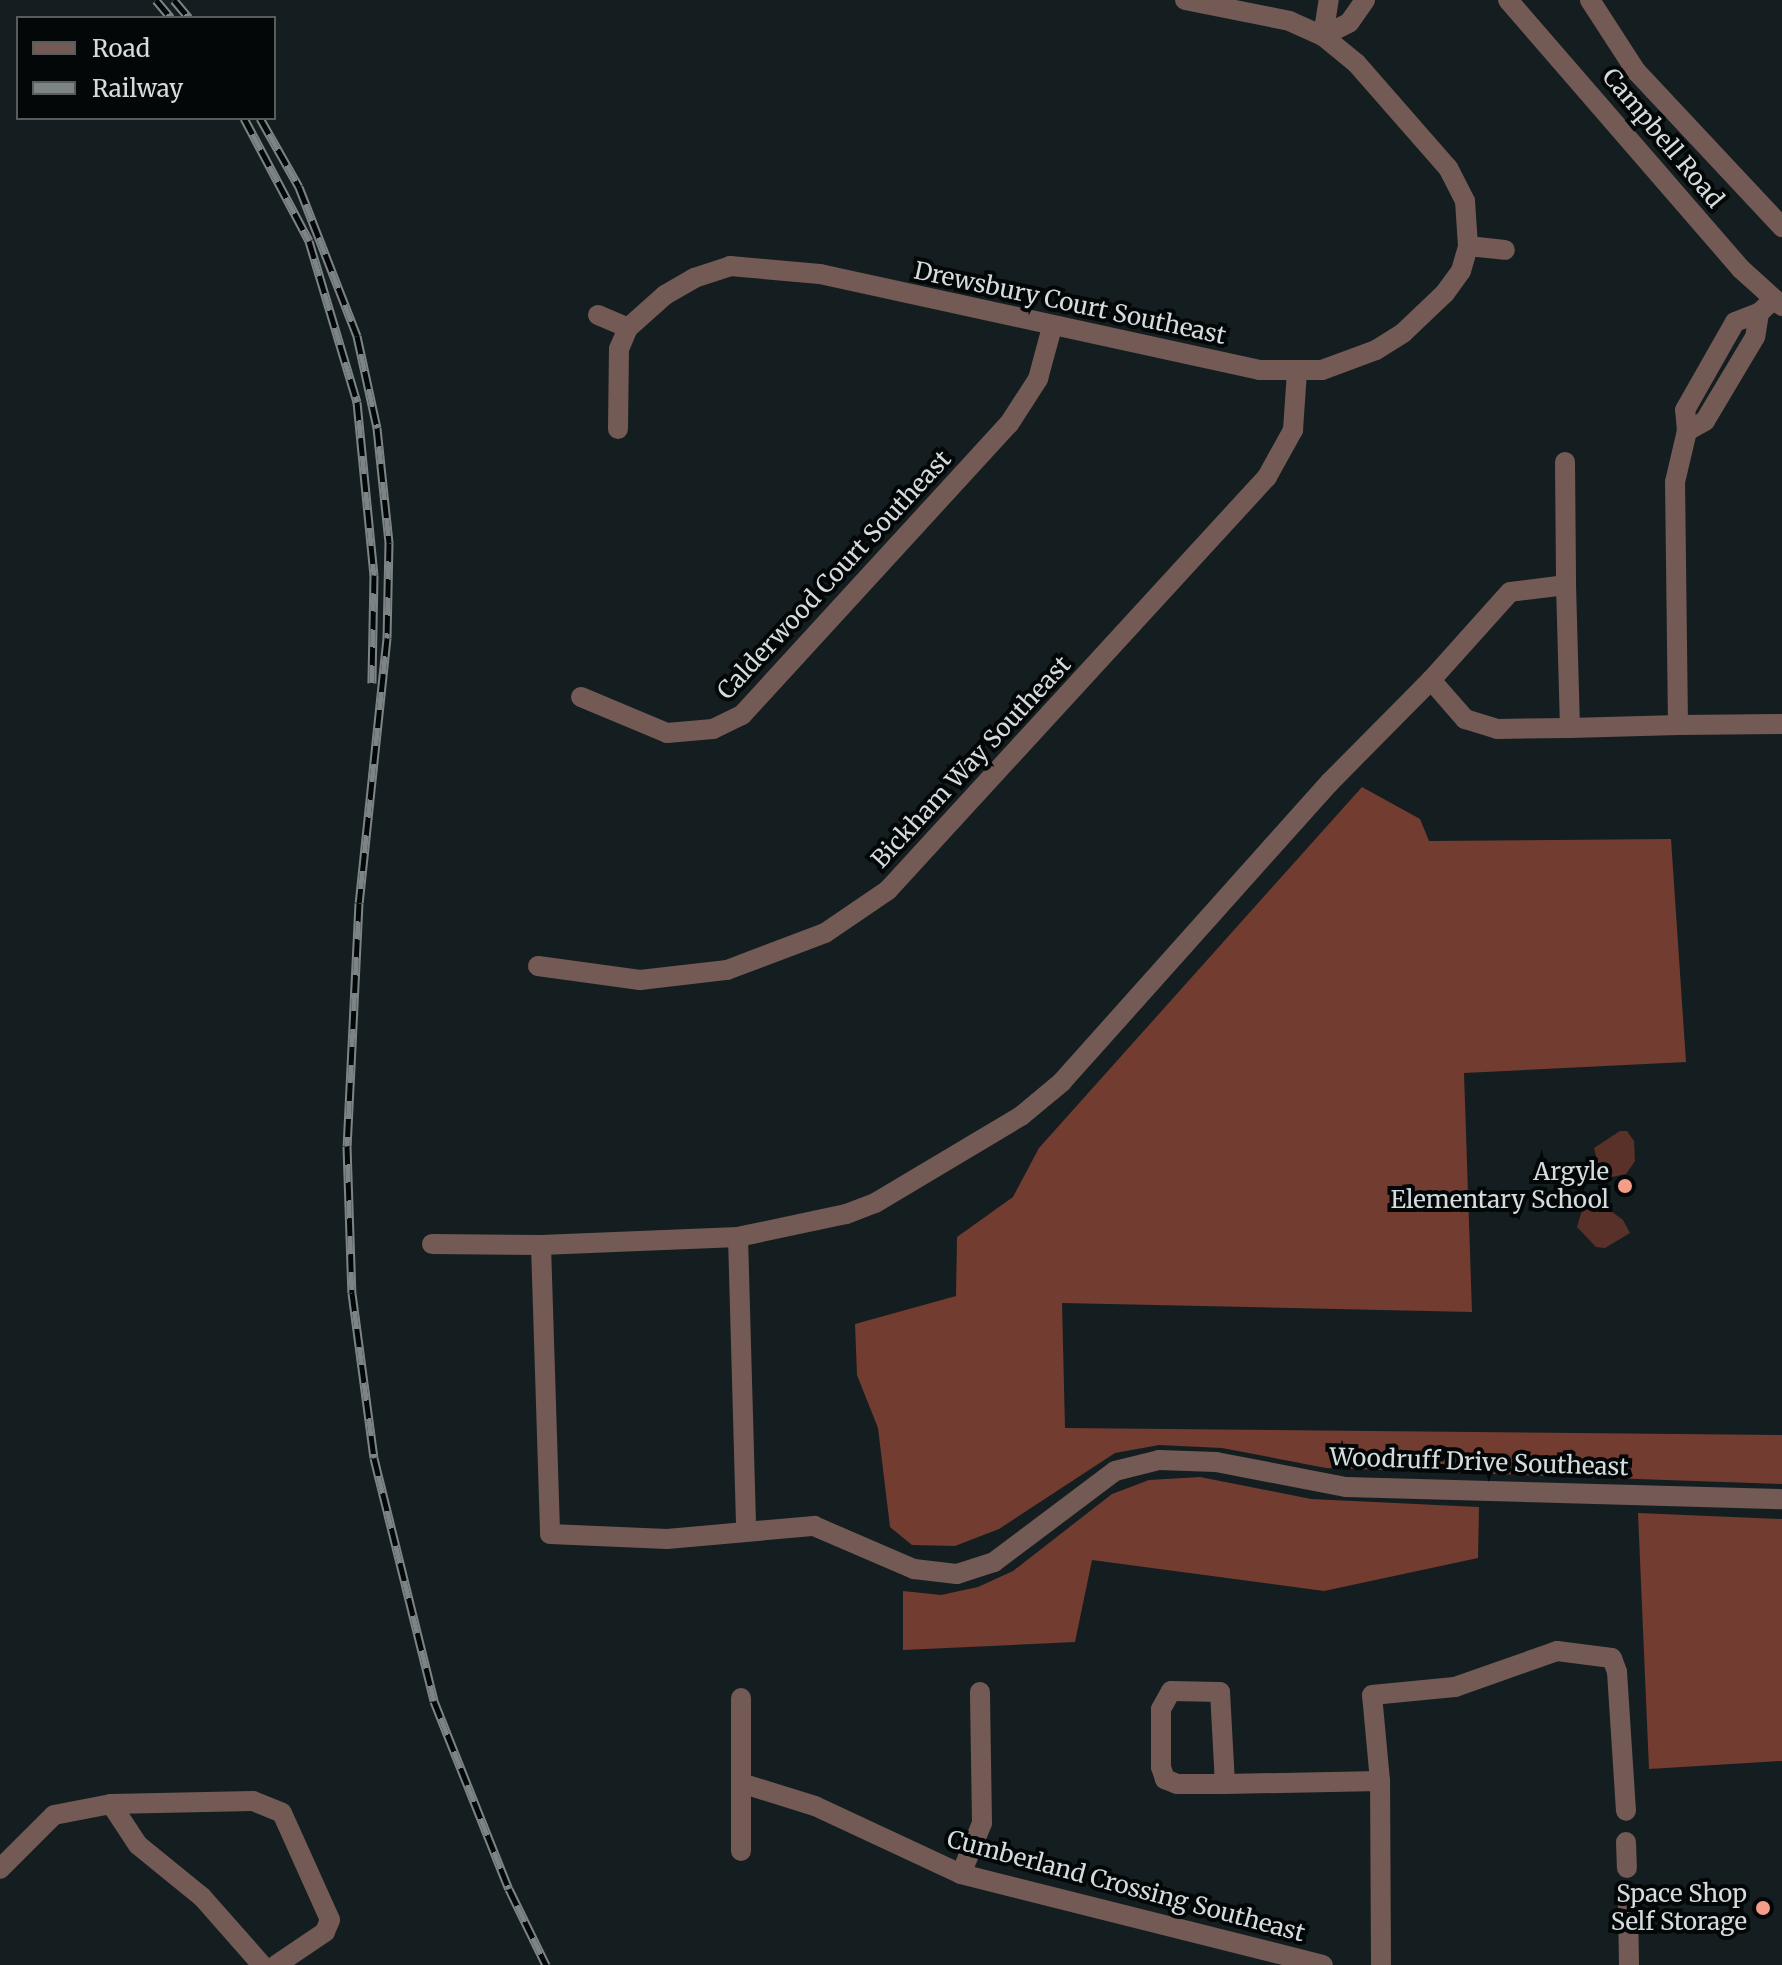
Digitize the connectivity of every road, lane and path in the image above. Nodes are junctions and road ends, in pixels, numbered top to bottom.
1 (1185, 0) edge
2 (1329, 0) edge
3 (1365, 0) edge
4 (1508, 0) edge
5 (1590, 0) edge
6 (1323, 36) junction
7 (1782, 227) edge
8 (1468, 246) junction
9 (1505, 250) dead end
10 (1771, 306) edge
11 (598, 315) dead end
12 (1052, 327) junction
13 (628, 328) junction
14 (1297, 371) junction
15 (618, 429) dead end
16 (1565, 462) dead end
17 (1566, 585) junction
18 (1431, 680) junction
19 (581, 697) dead end
20 (1782, 724) edge
21 (1678, 725) junction
22 (1570, 728) junction
23 (538, 966) dead end
24 (738, 1237) junction
25 (432, 1244) dead end
26 (541, 1245) junction
27 (1782, 1499) edge
28 (746, 1529) junction
29 (980, 1692) dead end
30 (741, 1698) dead end
31 (1380, 1781) junction
32 (741, 1783) junction
33 (1225, 1784) junction
34 (111, 1804) junction
35 (1626, 1811) dead end
36 (1626, 1842) dead end
37 (741, 1851) dead end
38 (1627, 1868) dead end
39 (0, 1869) edge
40 (961, 1874) junction
41 (1628, 1902) dead end
42 (262, 1965) edge
43 (276, 1965) edge
44 (1323, 1965) edge
45 (1381, 1965) edge
46 (1629, 1965) edge

1 - 6 street, Drewsbury Court Southeast
2 - 6 street
3 - 6 street
4 - 10 street, Campbell Road
5 - 7 street
6 - 8 street, Drewsbury Court Southeast
8 - 9 street
8 - 14 street, Drewsbury Court Southeast
10 - 21 street
11 - 13 street
12 - 13 street, Drewsbury Court Southeast
12 - 14 street, Drewsbury Court Southeast
12 - 19 street, Calderwood Court Southeast
13 - 15 street
14 - 23 street, Bickham Way Southeast
16 - 17 street
17 - 18 street
17 - 22 street
18 - 22 street
18 - 24 street
20 - 21 street
21 - 22 street
24 - 26 street
24 - 28 street
25 - 26 street
26 - 28 street, Woodruff Drive Southeast
27 - 28 street, Woodruff Drive Southeast
29 - 40 street
30 - 32 street
31 - 33 street
31 - 35 street
31 - 45 street
32 - 37 street
32 - 40 street, Cumberland Crossing Southeast
33 - 33 street
34 - 39 street
34 - 42 street
34 - 43 street
36 - 38 street
40 - 44 street, Cumberland Crossing Southeast
41 - 46 street

